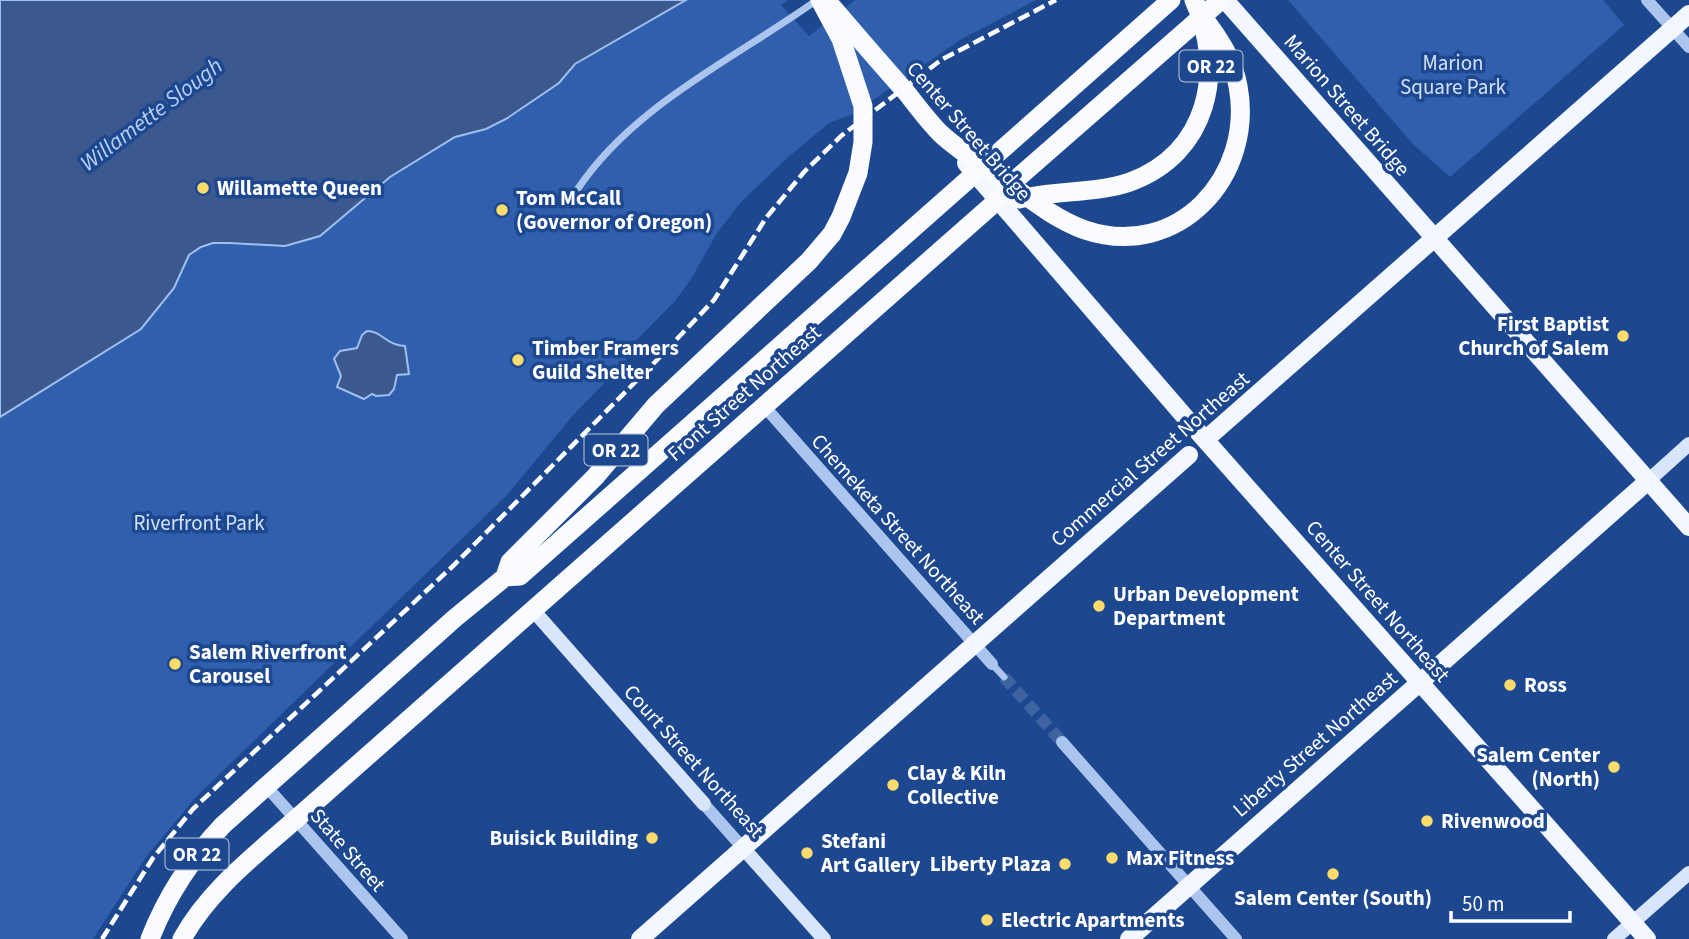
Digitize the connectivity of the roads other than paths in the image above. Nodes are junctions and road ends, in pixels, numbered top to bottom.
1 (818, 0) edge
2 (827, 0) edge
3 (1171, 0) edge
4 (1223, 0) edge
5 (1647, 0) edge
6 (1198, 8) edge
7 (1689, 13) edge
8 (1672, 28) junction
9 (1689, 47) edge
10 (941, 133) junction
11 (577, 190) dead end
12 (991, 206) junction
13 (1434, 239) junction
14 (1077, 291) joint
15 (764, 406) junction
16 (1205, 440) junction
17 (1689, 444) edge
18 (1189, 455) joint
19 (1648, 481) junction
20 (1689, 527) edge
21 (505, 577) junction
22 (533, 610) junction
23 (974, 644) junction
24 (992, 664) joint
25 (1003, 677) tunnel mouth
26 (1419, 682) junction
27 (1062, 742) tunnel mouth
28 (266, 786) junction
29 (704, 804) joint
30 (296, 819) junction
31 (744, 848) junction
32 (1689, 873) edge
33 (1189, 886) junction
34 (1633, 923) junction
35 (150, 939) edge
36 (182, 939) edge
37 (402, 939) edge
38 (640, 939) edge
39 (824, 939) edge
40 (1129, 939) edge
41 (1236, 939) edge
42 (1614, 939) edge
43 (1647, 939) edge

1 - 11 street
1 - 21 highway, OR 22
2 - 10 highway, Center Street Bridge
3 - 21 highway, Front Street Northeast
4 - 6 highway, Front Street Northeast
4 - 13 main road, Marion Street Bridge
5 - 8 street
6 - 10 highway
6 - 12 highway, Front Street Northeast
6 - 12 highway, OR 22
7 - 8 main road, Commercial Street Northeast
8 - 9 street
8 - 13 main road, Commercial Street Northeast
10 - 14 main road, Center Street Bridge
12 - 15 highway, Front Street Northeast / OR 22
13 - 16 main road, Commercial Street Northeast
13 - 19 main road, Marion Street Bridge
14 - 16 main road, Center Street Northeast
15 - 22 highway, Front Street Northeast / OR 22
15 - 23 street, Chemeketa Street Northeast
16 - 18 main road, Commercial Street Northeast
16 - 26 main road, Center Street Northeast
17 - 19 main road, Liberty Street Northeast
18 - 23 main road, Commercial Street Northeast
19 - 20 main road, Marion Street Bridge
19 - 26 main road, Liberty Street Northeast
21 - 28 highway, Front Street Northeast / OR 22
22 - 29 main road, Court Street Northeast
22 - 30 highway, Front Street Northeast / OR 22
23 - 24 street, Chemeketa Street Northeast
23 - 31 main road, Commercial Street Northeast
24 - 25 street, Chemeketa Street Northeast
26 - 33 main road, Liberty Street Northeast
26 - 34 main road, Center Street Northeast
27 - 33 street
28 - 30 street, State Street
28 - 35 highway, OR 22
29 - 31 street, Court Street Northeast
30 - 36 highway, OR 22
30 - 37 street, State Street
31 - 38 main road, Commercial Street Northeast
31 - 39 main road, Court Street Northeast
32 - 34 main road
33 - 40 main road, Liberty Street Northeast
33 - 41 street
34 - 42 main road
34 - 43 main road, Center Street Northeast

